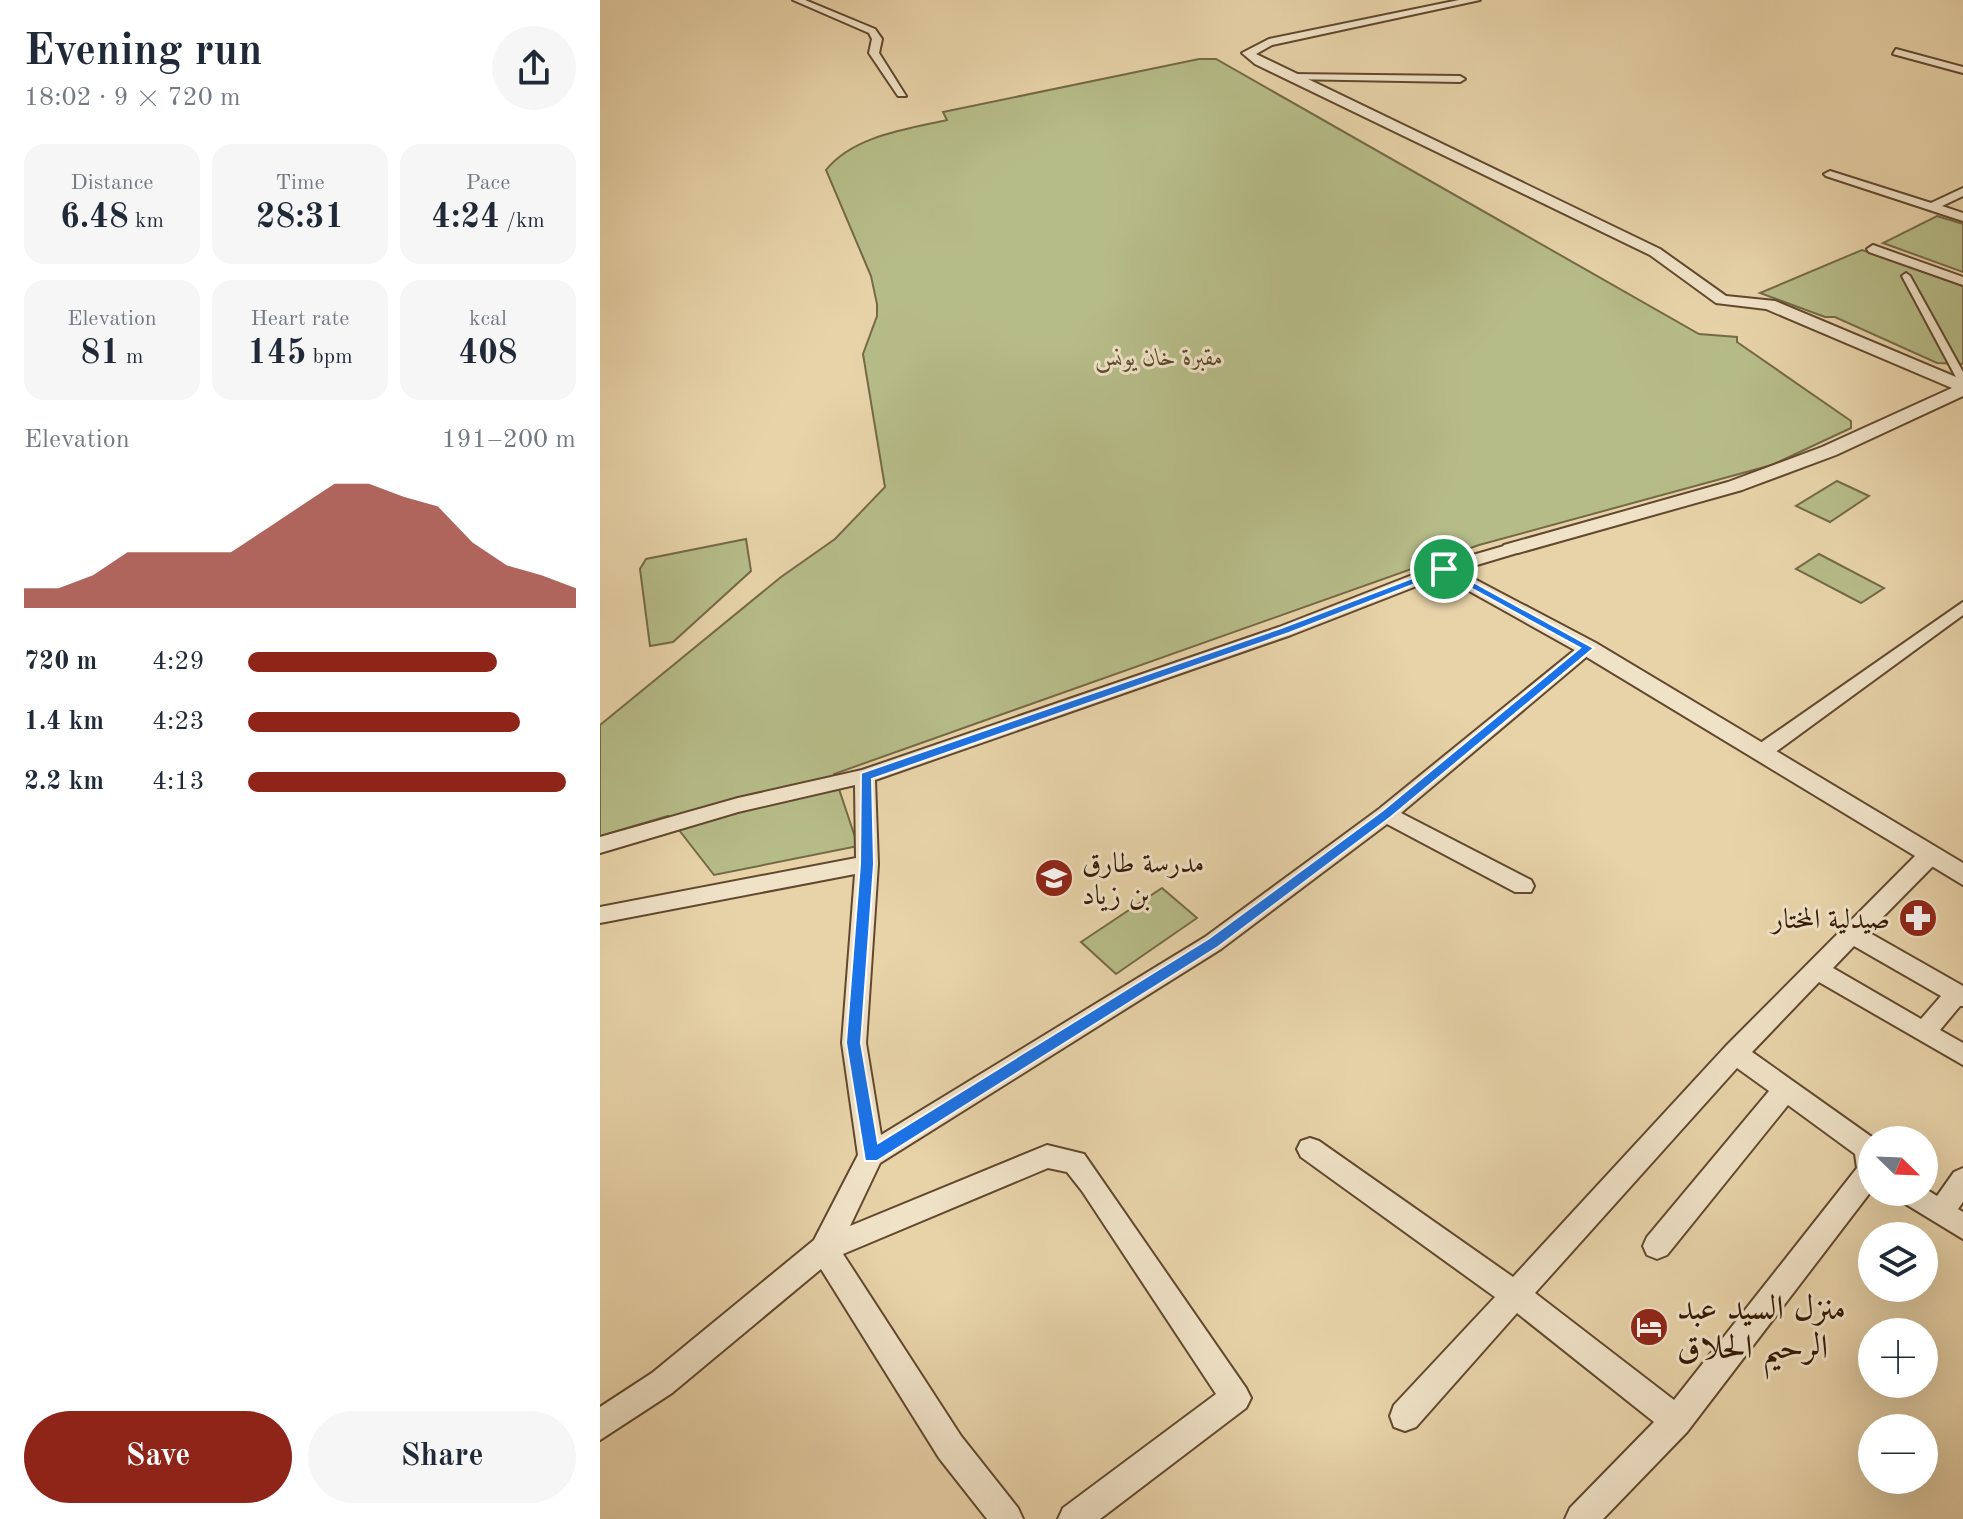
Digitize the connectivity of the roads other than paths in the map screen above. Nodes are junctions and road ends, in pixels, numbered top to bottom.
1 (797, 0) edge
2 (1475, 0) edge
3 (1896, 52) dead end
4 (1963, 70) edge
5 (1291, 77) junction
6 (1460, 79) dead end
7 (902, 94) dead end
8 (1830, 174) dead end
9 (1963, 191) edge
10 (1932, 207) junction
11 (1963, 217) edge
12 (1873, 249) dead end
13 (1906, 276) dead end
14 (1963, 281) edge
15 (1963, 385) edge
16 (1511, 549) joint
17 (1444, 569) junction
18 (1963, 607) edge
19 (1588, 648) junction
20 (1763, 751) junction
21 (865, 776) junction
22 (1386, 814) junction
23 (600, 845) edge
24 (1930, 855) junction
25 (867, 864) junction
26 (1963, 875) edge
27 (1523, 886) dead end
28 (600, 915) edge
29 (1852, 934) junction
30 (1816, 969) junction
31 (1960, 996) edge
32 (1924, 1032) junction
33 (1735, 1053) junction
34 (1963, 1055) edge
35 (1786, 1089) junction
36 (1858, 1141) edge
37 (1310, 1149) dead end
38 (871, 1155) junction
39 (1963, 1180) edge
40 (1858, 1189) edge
41 (1931, 1206) edge
42 (1952, 1219) edge
43 (1657, 1246) dead end
44 (824, 1249) junction
45 (1517, 1293) junction
46 (1405, 1416) dead end
47 (1676, 1421) junction
48 (600, 1425) edge
49 (1007, 1519) edge
50 (1074, 1519) edge
51 (1582, 1519) edge

1 - 7 street
2 - 5 street
3 - 4 street
5 - 6 street
5 - 15 street
8 - 10 street
9 - 10 street
10 - 11 street
12 - 14 street
13 - 15 street
15 - 16 street
16 - 17 street
17 - 19 street
17 - 21 street
18 - 20 street
19 - 20 street
19 - 22 street
20 - 24 street
21 - 23 street
21 - 25 street
22 - 27 street
22 - 38 street
24 - 26 street
24 - 29 street
25 - 28 street
25 - 38 street
29 - 30 street
29 - 31 street
30 - 32 street
30 - 33 street
31 - 32 street
32 - 34 street
33 - 35 street
33 - 45 street
35 - 36 street
35 - 43 street
37 - 45 street
38 - 44 street
39 - 42 street
40 - 47 street
41 - 42 street
44 - 48 street
44 - 49 street
44 - 50 street
45 - 46 street
45 - 47 street
47 - 51 street

